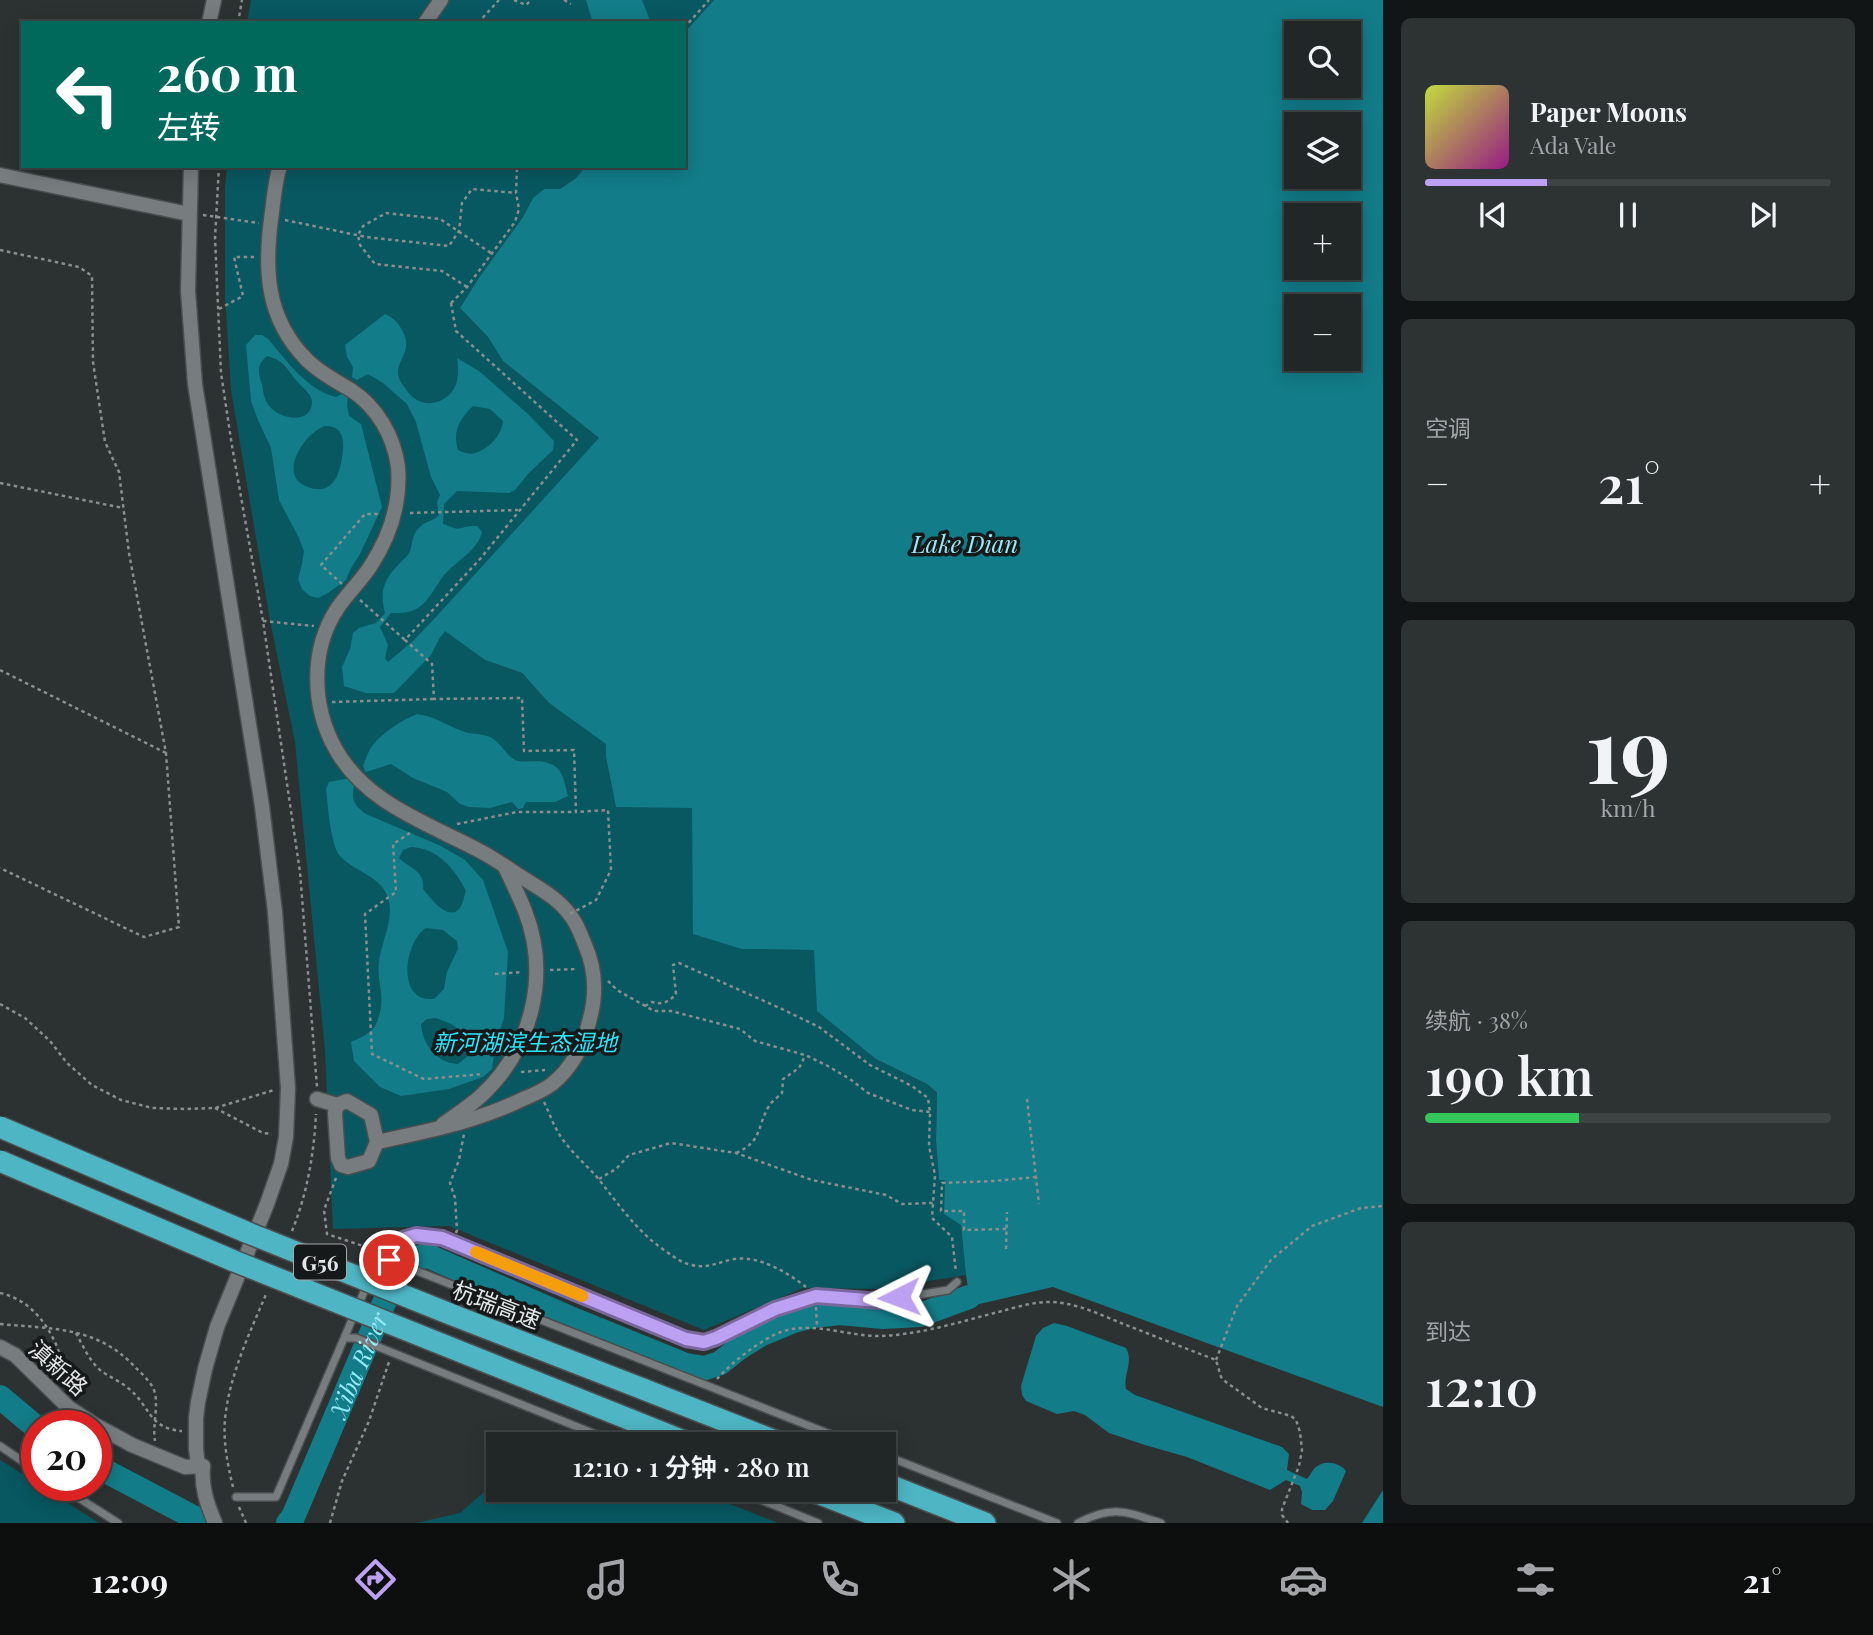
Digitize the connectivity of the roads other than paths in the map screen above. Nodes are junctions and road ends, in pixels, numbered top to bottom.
1 (214, 0) edge
2 (441, 0) edge
3 (209, 21) edge
4 (426, 21) edge
5 (191, 168) edge
6 (279, 168) edge
7 (0, 175) edge
8 (189, 214) junction
9 (504, 866) junction
10 (317, 1099) dead end
11 (337, 1105) junction
12 (0, 1127) edge
13 (436, 1129) junction
14 (377, 1142) junction
15 (0, 1161) edge
16 (377, 1259) junction
17 (957, 1282) road end
18 (345, 1338) junction
19 (0, 1347) edge
20 (590, 1432) edge
21 (661, 1432) edge
22 (752, 1432) edge
23 (825, 1432) edge
24 (0, 1446) edge
25 (21, 1460) edge
26 (896, 1460) edge
27 (203, 1466) junction
28 (896, 1488) edge
29 (236, 1497) dead end
30 (84, 1501) edge
31 (766, 1502) edge
32 (840, 1502) edge
33 (118, 1523) edge
34 (215, 1523) edge
35 (818, 1523) edge
36 (894, 1523) edge
37 (985, 1523) edge
38 (1057, 1523) edge
39 (1078, 1523) edge
40 (1161, 1523) edge

1 - 3 street
2 - 4 street
5 - 8 street
6 - 9 street
7 - 8 street
8 - 27 street
9 - 13 street
9 - 13 street
10 - 11 street
11 - 14 street
11 - 14 street
12 - 22 highway, 杭瑞高速 / G56, bridge
13 - 14 street
15 - 21 highway, G56, bridge
16 - 17 lane
16 - 18 lane
16 - 23 lane
18 - 20 lane
18 - 29 lane
19 - 27 street, 滇新路
24 - 25 lane
26 - 38 lane
27 - 34 street
28 - 37 highway
30 - 33 lane
31 - 35 lane
32 - 36 highway
39 - 40 lane

